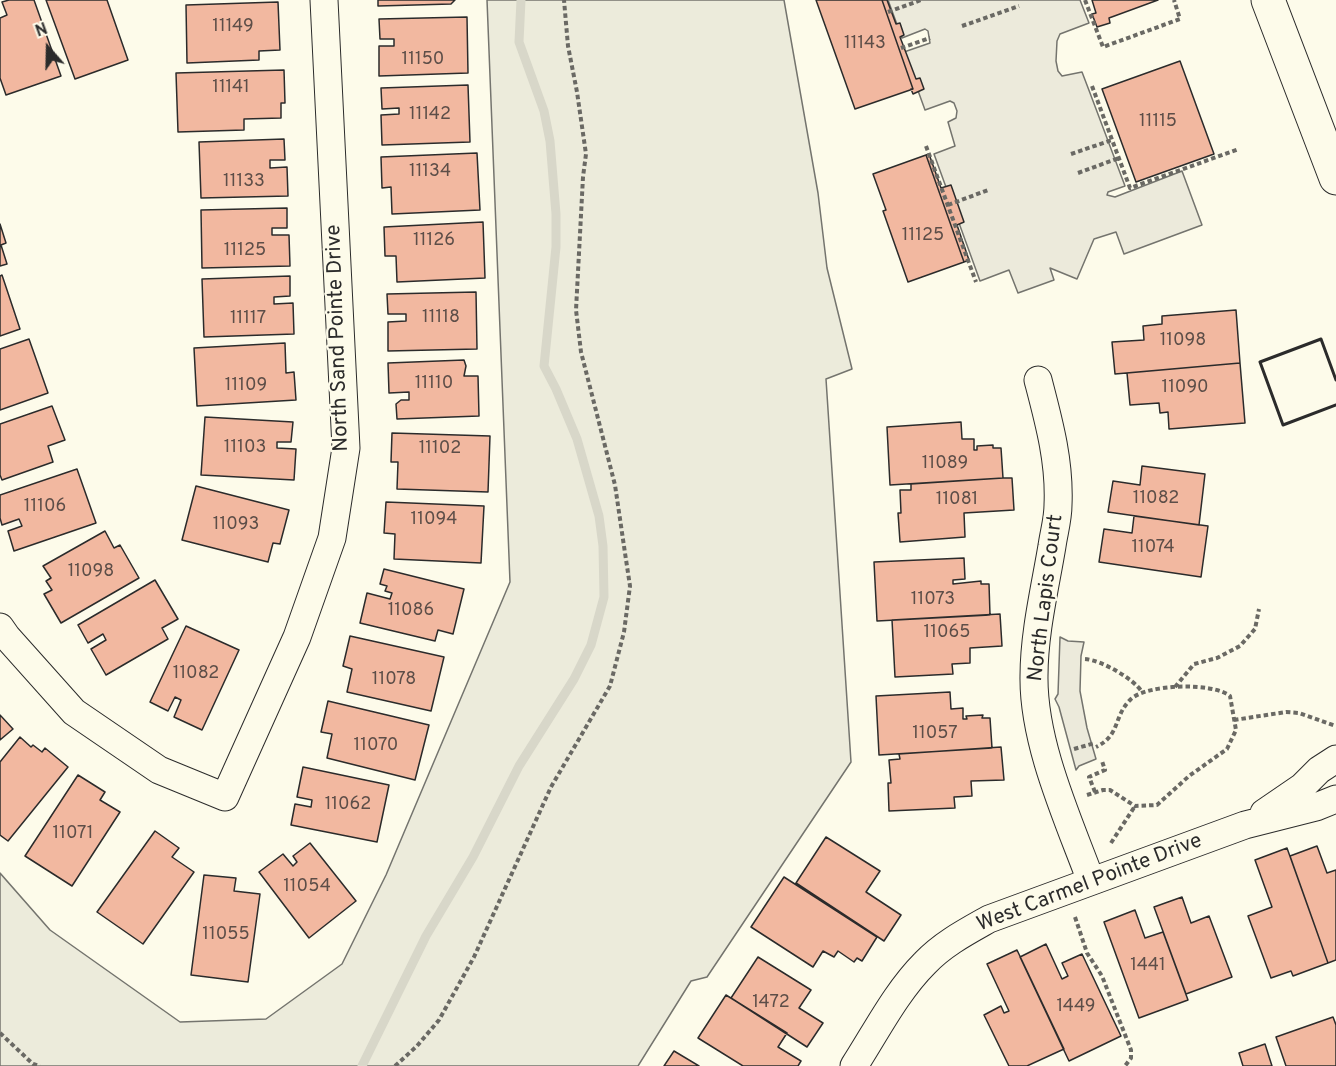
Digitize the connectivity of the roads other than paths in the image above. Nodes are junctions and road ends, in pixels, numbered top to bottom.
1 (324, 0) edge
2 (1268, 0) edge
3 (1336, 178) edge
4 (1038, 380) dead end
5 (0, 627) edge
6 (1336, 759) edge
7 (1336, 800) edge
8 (1245, 825) junction
9 (1079, 886) junction
10 (854, 1066) edge

1 - 5 street, North Sand Pointe Drive
2 - 3 main road
4 - 9 street, North Lapis Court
6 - 8 street, West Carmel Pointe Drive
7 - 8 street, West Carmel Pointe Drive
8 - 9 street, West Carmel Pointe Drive
9 - 10 street, West Carmel Pointe Drive

